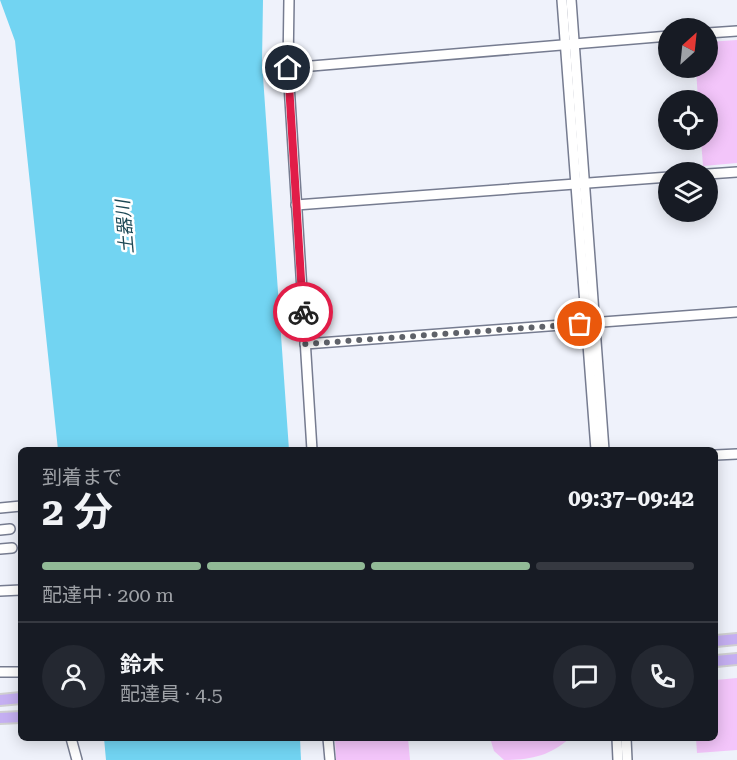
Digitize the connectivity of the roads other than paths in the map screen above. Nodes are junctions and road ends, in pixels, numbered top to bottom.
1 (290, 0) edge
2 (562, 0) edge
3 (571, 0) edge
4 (737, 31) edge
5 (718, 32) edge
6 (658, 37) edge
7 (570, 44) junction
8 (288, 68) junction
9 (737, 172) edge
10 (718, 173) edge
11 (658, 178) edge
12 (580, 183) junction
13 (297, 205) junction
14 (737, 312) edge
15 (592, 323) junction
16 (305, 344) junction
17 (312, 447) edge
18 (596, 447) edge
19 (604, 447) edge
20 (737, 454) edge
21 (718, 455) edge
22 (18, 506) edge
23 (0, 508) edge
24 (12, 548) dead end
25 (0, 549) edge
26 (18, 590) edge
27 (0, 591) edge
28 (737, 639) edge
29 (718, 642) edge
30 (737, 659) edge
31 (718, 660) edge
32 (0, 672) edge
33 (18, 672) edge
34 (18, 698) edge
35 (0, 700) edge
36 (18, 717) edge
37 (0, 718) edge
38 (72, 741) edge
39 (328, 741) edge
40 (617, 741) edge
41 (626, 741) edge
42 (77, 760) edge
43 (330, 760) edge
44 (618, 760) edge
45 (627, 760) edge

1 - 8 street
2 - 7 street
3 - 7 street
4 - 5 street
6 - 7 street
7 - 8 street
7 - 12 street
8 - 13 street
9 - 10 street
11 - 12 street
12 - 13 street
12 - 15 street
13 - 16 street
14 - 15 street
15 - 16 street
15 - 18 street
15 - 19 street
16 - 17 street
20 - 21 street
22 - 23 street
24 - 25 street
26 - 27 street
28 - 29 main road
30 - 31 main road
32 - 33 street
34 - 35 main road
36 - 37 main road
38 - 42 street
39 - 43 street
40 - 44 street
41 - 45 street

